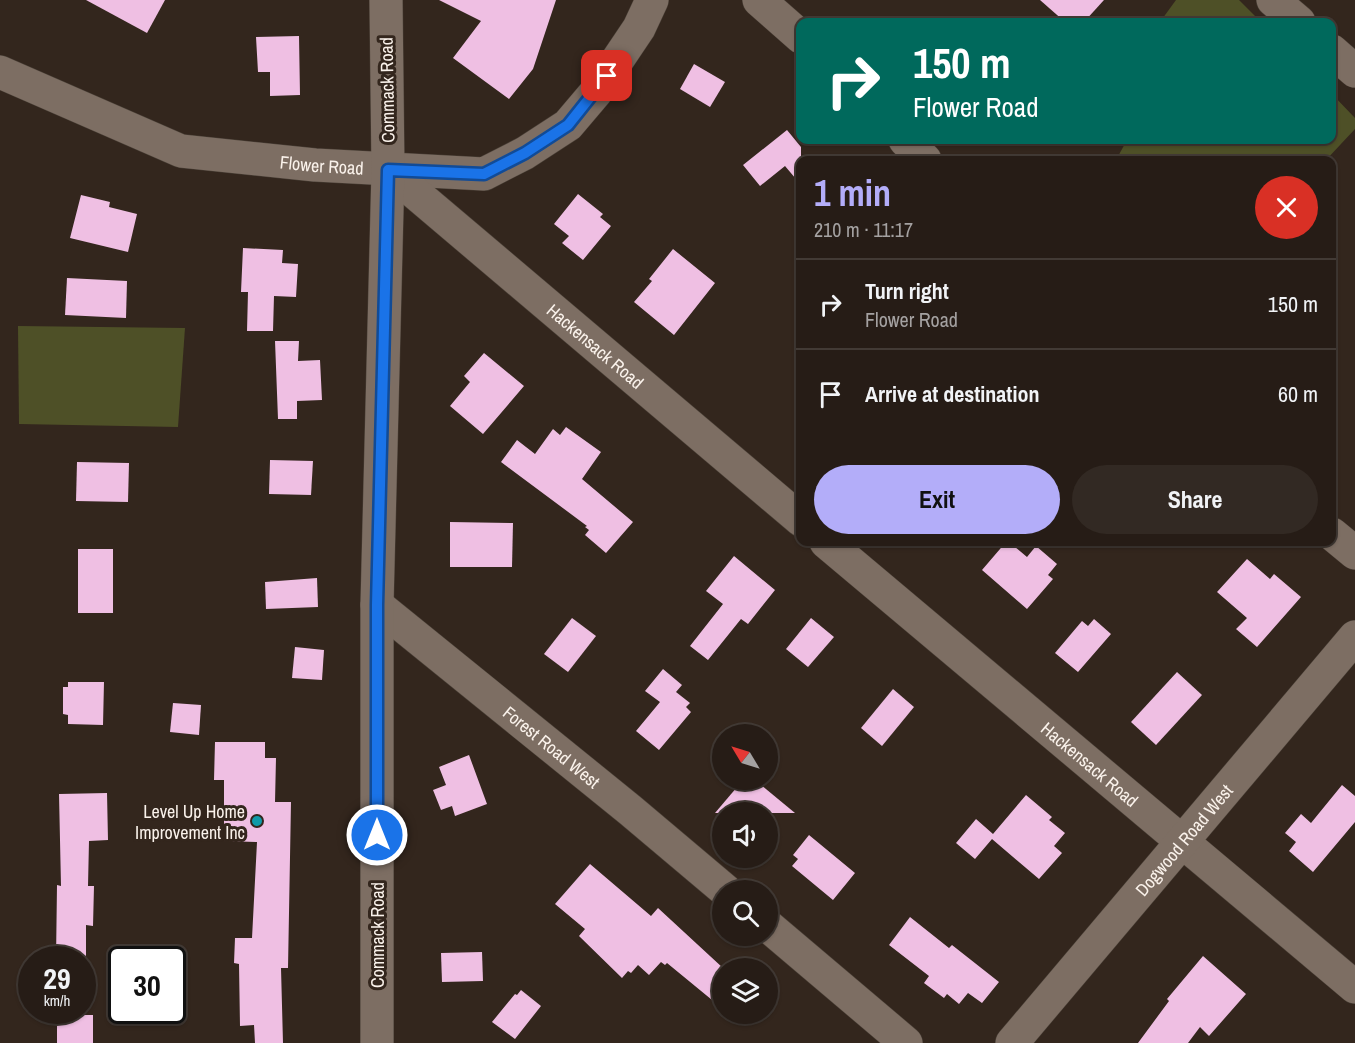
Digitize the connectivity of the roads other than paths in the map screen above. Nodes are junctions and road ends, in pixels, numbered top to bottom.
1 (386, 0) edge
2 (652, 0) edge
3 (759, 0) edge
4 (1273, 0) edge
5 (1294, 18) edge
6 (796, 33) edge
7 (1336, 54) edge
8 (1355, 71) edge
9 (0, 72) edge
10 (909, 144) edge
11 (921, 156) edge
12 (388, 170) junction
13 (796, 516) edge
14 (1336, 537) edge
15 (831, 546) edge
16 (1355, 553) edge
17 (377, 605) junction
18 (1355, 637) edge
19 (1182, 843) junction
20 (713, 880) edge
21 (778, 934) edge
22 (1355, 987) edge
23 (377, 1043) edge
24 (906, 1043) edge
25 (1012, 1043) edge

1 - 12 street, Commack Road
2 - 12 street, Flower Road
3 - 6 street
4 - 5 street
7 - 8 street
9 - 12 street, Flower Road
10 - 11 street
12 - 13 street, Hackensack Road
12 - 17 street, Commack Road
14 - 16 street
15 - 19 street, Hackensack Road
17 - 20 street, Forest Road West
17 - 23 street, Commack Road
18 - 19 street, Dogwood Road West
19 - 22 street, Hackensack Road
19 - 25 street, Dogwood Road West
21 - 24 street

